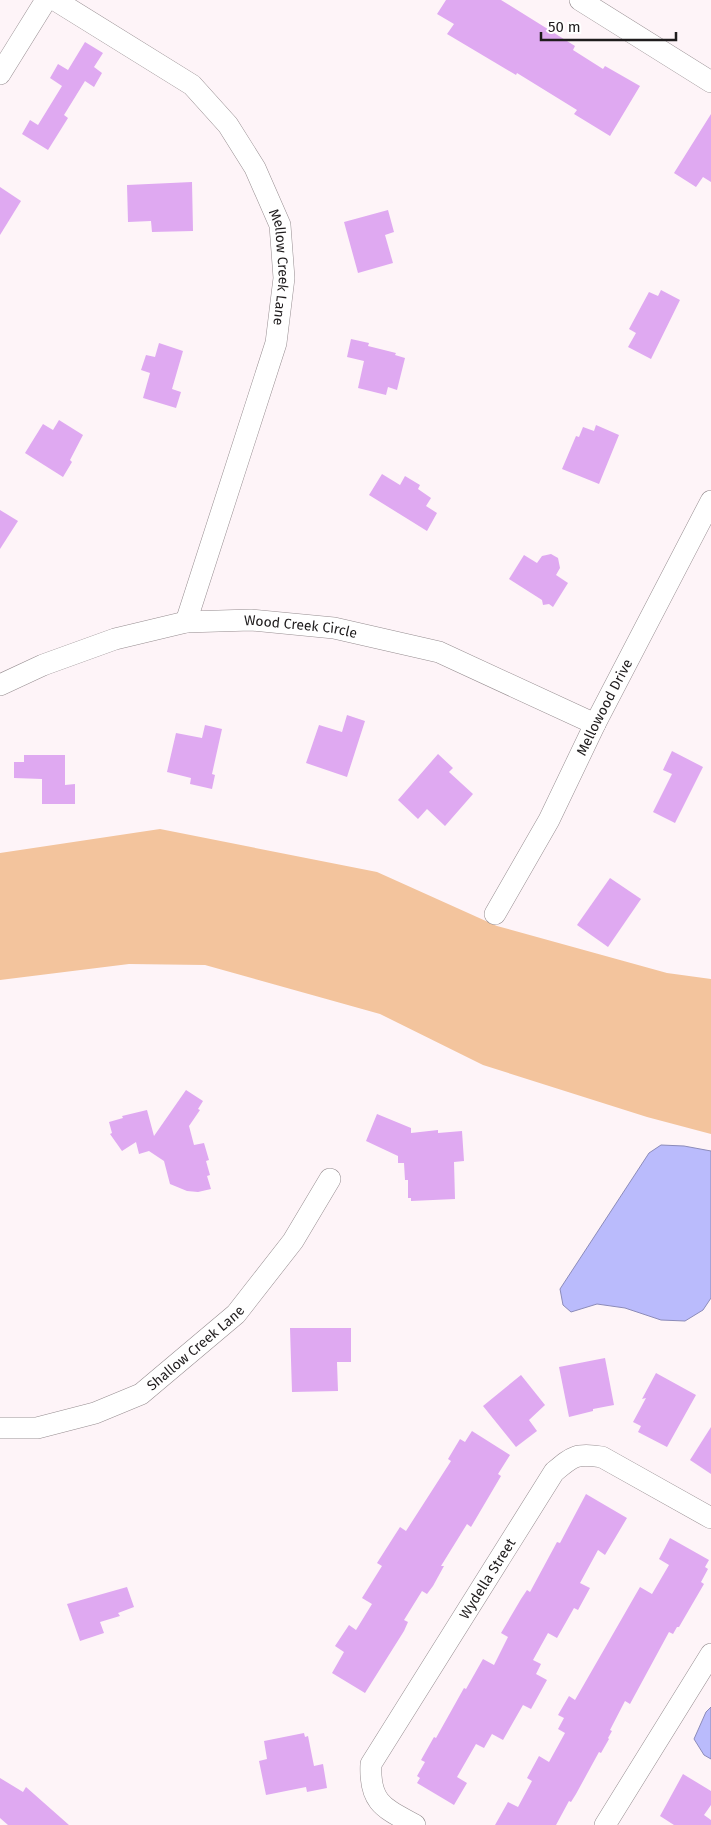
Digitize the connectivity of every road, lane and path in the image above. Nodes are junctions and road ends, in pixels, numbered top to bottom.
1 (46, 0) edge
2 (55, 0) edge
3 (585, 1) edge
4 (0, 74) edge
5 (711, 82) edge
6 (711, 501) edge
7 (186, 622) junction
8 (0, 685) edge
9 (595, 724) junction
10 (495, 914) dead end
11 (330, 1179) dead end
12 (0, 1428) edge
13 (711, 1518) edge
14 (711, 1654) edge
15 (415, 1825) edge
16 (604, 1825) edge

1 - 4 street
2 - 7 street, Mellow Creek Lane
3 - 5 street
6 - 9 street, Mellowood Drive
7 - 8 street, Wood Creek Circle
7 - 9 street, Wood Creek Circle
9 - 10 street, Mellowood Drive
11 - 12 street, Shallow Creek Lane
13 - 15 street, Wydella Street
14 - 16 street

